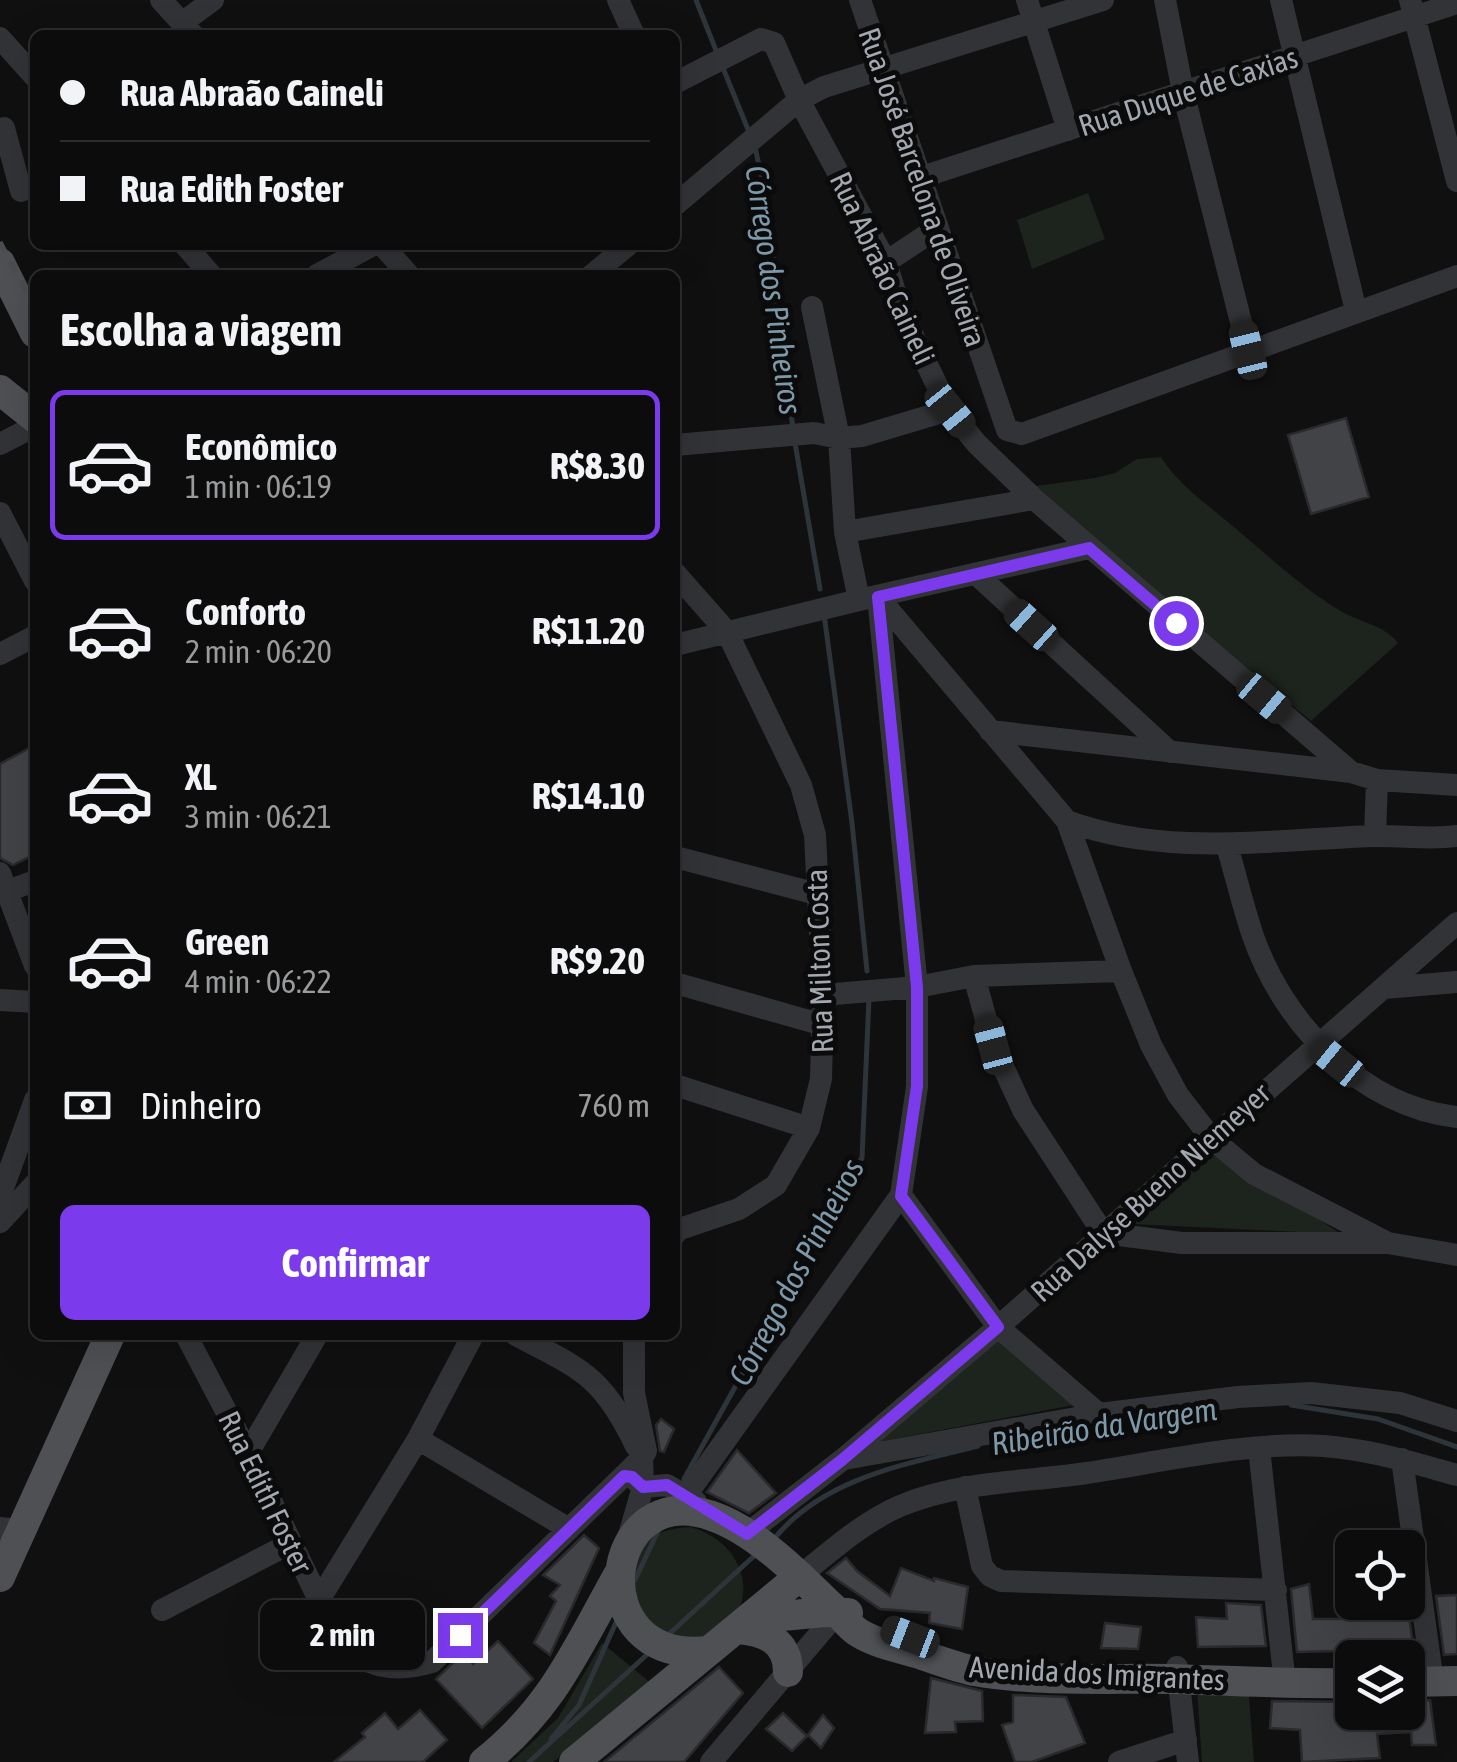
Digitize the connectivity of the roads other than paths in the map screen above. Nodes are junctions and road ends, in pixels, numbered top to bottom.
1 (161, 0) edge
2 (213, 0) edge
3 (618, 0) edge
4 (860, 0) edge
5 (1102, 0) edge
6 (1165, 0) edge
7 (1282, 0) edge
8 (1457, 3) edge
9 (1412, 8) edge
10 (1031, 11) edge
11 (187, 29) edge
12 (632, 30) edge
13 (0, 38) edge
14 (1294, 56) junction
15 (686, 69) edge
16 (883, 69) junction
17 (30, 71) edge
18 (1183, 92) junction
19 (800, 100) junction
20 (4, 128) dead end
21 (1068, 130) junction
22 (919, 178) junction
23 (1457, 181) edge
24 (19, 192) edge
25 (680, 201) edge
26 (936, 229) junction
27 (189, 250) edge
28 (364, 250) edge
29 (386, 250) edge
30 (622, 250) edge
31 (886, 262) junction
32 (0, 264) edge
33 (207, 270) edge
34 (326, 270) edge
35 (404, 270) edge
36 (598, 270) edge
37 (1457, 276) edge
38 (812, 307) dead end
39 (1356, 311) junction
40 (30, 319) edge
41 (1248, 350) junction
42 (0, 390) edge
43 (950, 410) junction
44 (30, 417) edge
45 (30, 425) edge
46 (828, 436) junction
47 (0, 444) edge
48 (680, 445) edge
49 (1034, 499) junction
50 (0, 513) edge
51 (846, 532) junction
52 (1089, 548) junction
53 (30, 571) edge
54 (976, 574) junction
55 (680, 579) edge
56 (868, 598) junction
57 (727, 632) junction
58 (30, 639) edge
59 (680, 645) edge
60 (0, 654) edge
61 (990, 730) junction
62 (1170, 752) junction
63 (1352, 772) junction
64 (1377, 780) junction
65 (1457, 784) edge
66 (1067, 821) junction
67 (1375, 836) junction
68 (1457, 836) edge
69 (1227, 846) junction
70 (680, 858) edge
71 (30, 881) edge
72 (4, 882) edge
73 (817, 894) junction
74 (1457, 923) edge
75 (30, 952) edge
76 (1120, 971) junction
77 (974, 976) junction
78 (1457, 982) edge
79 (680, 985) edge
80 (917, 987) junction
81 (1384, 988) junction
82 (823, 996) junction
83 (0, 1000) edge
84 (30, 1002) edge
85 (823, 1025) junction
86 (1316, 1044) junction
87 (680, 1088) edge
88 (30, 1115) edge
89 (1457, 1117) edge
90 (808, 1128) junction
91 (1212, 1138) junction
92 (30, 1189) edge
93 (901, 1196) junction
94 (1, 1202) edge
95 (0, 1222) edge
96 (680, 1230) edge
97 (1104, 1233) junction
98 (1388, 1242) junction
99 (1457, 1255) edge
100 (998, 1327) junction
101 (107, 1340) edge
102 (189, 1340) edge
103 (314, 1340) edge
104 (470, 1340) edge
105 (525, 1340) edge
106 (634, 1340) edge
107 (1099, 1414) junction
108 (1457, 1420) edge
109 (418, 1439) junction
110 (1259, 1448) junction
111 (248, 1452) junction
112 (642, 1458) junction
113 (842, 1460) junction
114 (1402, 1460) junction
115 (1457, 1476) edge
116 (633, 1482) junction
117 (966, 1487) junction
118 (687, 1494) junction
119 (10, 1529) edge
120 (569, 1529) junction
121 (739, 1530) junction
122 (291, 1543) junction
123 (622, 1562) junction
124 (0, 1576) edge
125 (800, 1576) junction
126 (1276, 1590) junction
127 (319, 1600) junction
128 (162, 1610) dead end
129 (838, 1612) junction
130 (744, 1624) junction
131 (706, 1651) junction
132 (788, 1672) junction
133 (1178, 1673) junction
134 (1335, 1674) edge
135 (1432, 1677) edge
136 (1284, 1679) junction
137 (1335, 1682) edge
138 (1186, 1751) edge
139 (484, 1762) edge
140 (574, 1762) edge
141 (711, 1762) edge
142 (1119, 1762) edge

1 - 11 street
2 - 11 street
3 - 12 street
4 - 16 street, Rua José Barcelona de Oliveira
5 - 10 street
6 - 18 street
7 - 14 street
8 - 9 street, Rua Duque de Caxias
9 - 14 street, Rua Duque de Caxias
9 - 23 street
10 - 16 street
10 - 21 street
13 - 17 street
14 - 18 street, Rua Duque de Caxias
14 - 39 street
15 - 19 street, Rua Abraão Caineli
16 - 19 street
16 - 22 street, Rua José Barcelona de Oliveira
18 - 21 street, Rua Duque de Caxias
18 - 41 street
19 - 25 street
19 - 31 street, Rua Abraão Caineli
20 - 24 street
21 - 22 street, Rua Duque de Caxias
22 - 26 street, Rua José Barcelona de Oliveira
26 - 31 street
26 - 41 street, Rua José Barcelona de Oliveira
27 - 33 street
28 - 34 street
29 - 35 street
30 - 36 street
31 - 43 street, Rua Abraão Caineli
32 - 40 main road
37 - 39 street
38 - 46 street
39 - 41 street
42 - 44 main road
43 - 46 street
43 - 49 street, Rua Abraão Caineli
45 - 47 street
46 - 48 street
46 - 51 street
49 - 51 street
49 - 52 street, Rua Abraão Caineli
50 - 53 street
51 - 56 street
52 - 54 street
52 - 63 street, Rua Abraão Caineli
54 - 56 street
54 - 62 street
55 - 57 street, Rua Milton Costa
56 - 57 street
56 - 61 street
56 - 80 street
57 - 59 street
57 - 73 street, Rua Milton Costa
58 - 60 street
61 - 62 street
61 - 66 street
62 - 63 street
63 - 64 street, Rua Abraão Caineli
64 - 65 street, Rua Abraão Caineli
64 - 67 street
66 - 69 street
66 - 76 street
67 - 68 street
67 - 69 street
69 - 86 street
70 - 73 street
71 - 72 street
72 - 75 street
73 - 82 street, Rua Milton Costa
74 - 81 street, Rua Dalyse Bueno Niemeyer
76 - 77 street
76 - 91 street
77 - 80 street
77 - 97 street
78 - 81 street
79 - 85 street
80 - 82 street
80 - 93 street
81 - 86 street, Rua Dalyse Bueno Niemeyer
82 - 85 street, Rua Milton Costa
83 - 84 street
85 - 90 street, Rua Milton Costa
86 - 89 street
86 - 91 street, Rua Dalyse Bueno Niemeyer
87 - 90 street
88 - 94 street
90 - 96 street, Rua Milton Costa
91 - 97 street, Rua Dalyse Bueno Niemeyer
91 - 98 street
92 - 95 street
93 - 100 street
93 - 118 street
97 - 98 street
97 - 100 street, Rua Dalyse Bueno Niemeyer
98 - 99 street
100 - 107 street
100 - 113 street, Rua Dalyse Bueno Niemeyer
101 - 119 main road
102 - 111 street, Rua Edith Foster
103 - 111 street
104 - 109 street
105 - 112 street
106 - 112 street
107 - 108 street
107 - 113 street
109 - 120 street
109 - 127 street
110 - 114 street
110 - 117 street
110 - 126 street
111 - 122 street, Rua Edith Foster
112 - 116 street, Rua Edith Foster
113 - 121 street, Rua Dalyse Bueno Niemeyer
114 - 115 street
114 - 135 street
116 - 118 street
116 - 120 street, Rua Edith Foster
116 - 123 street
117 - 125 street
117 - 126 street
118 - 121 street
119 - 124 main road
120 - 127 street, Rua Edith Foster
121 - 123 main road
121 - 125 main road, Avenida dos Imigrantes
121 - 130 main road
122 - 127 street, Rua Edith Foster
122 - 128 street
123 - 131 main road
123 - 139 main road
125 - 129 main road, Avenida dos Imigrantes
125 - 130 main road
126 - 136 street
129 - 130 main road
129 - 132 street
129 - 133 main road, Avenida dos Imigrantes
130 - 131 main road
130 - 132 main road
131 - 140 main road
132 - 141 street
133 - 136 main road, Avenida dos Imigrantes
133 - 138 street
134 - 136 main road, Avenida dos Imigrantes
136 - 137 main road, Avenida dos Imigrantes
138 - 142 street

